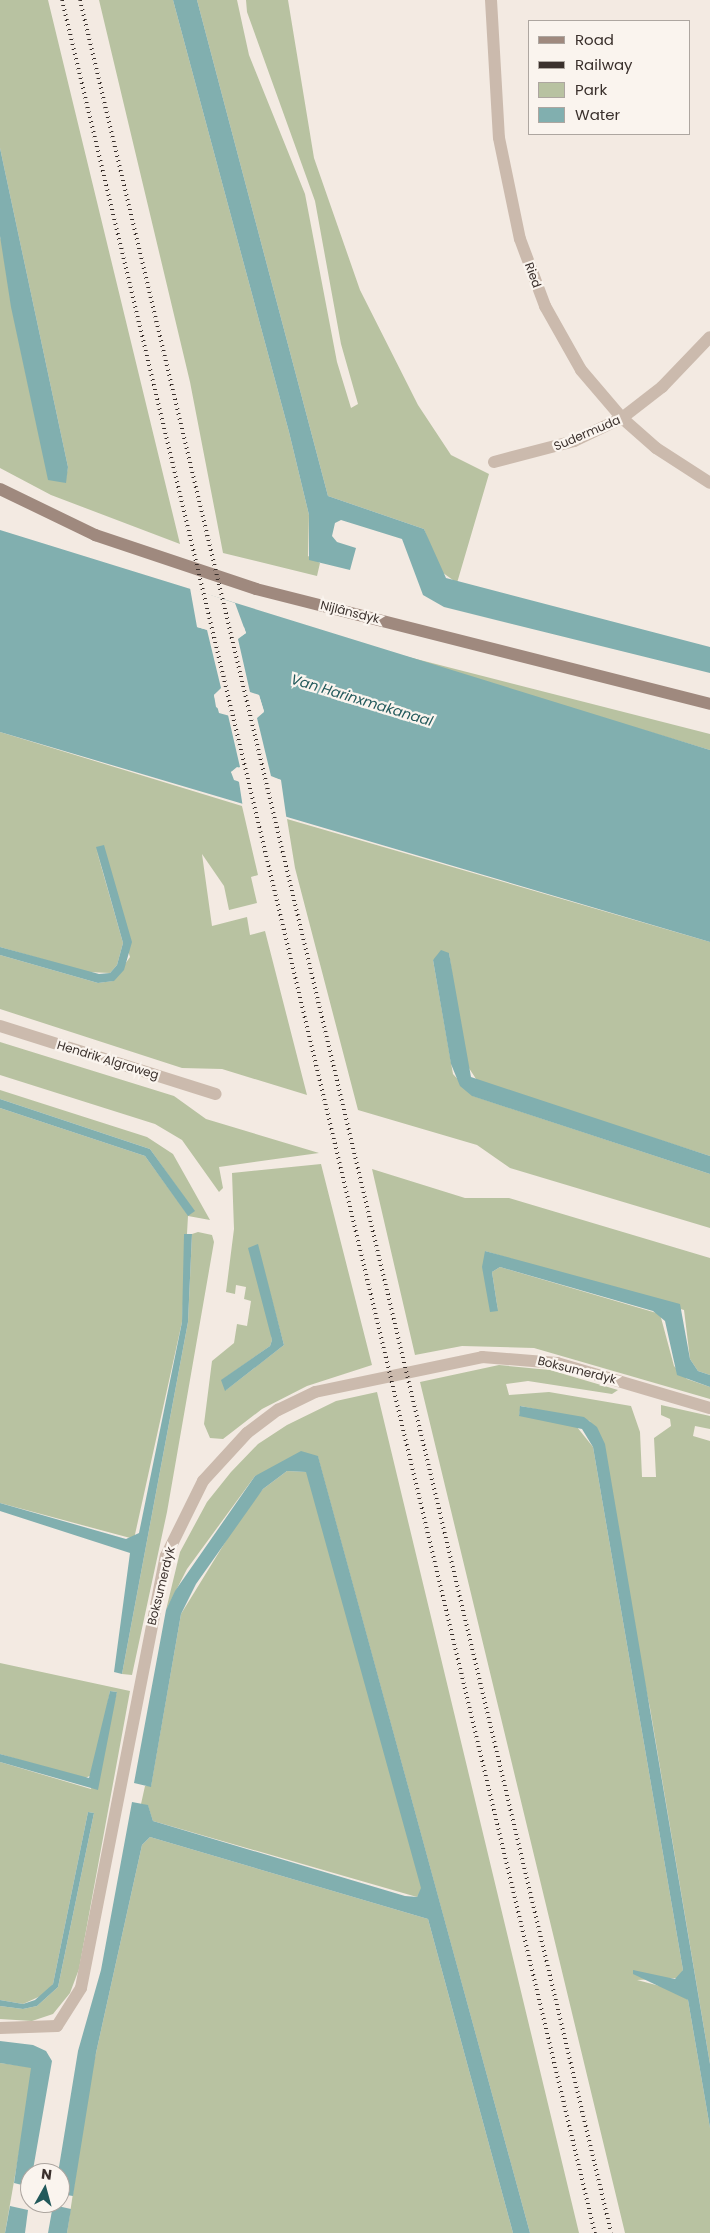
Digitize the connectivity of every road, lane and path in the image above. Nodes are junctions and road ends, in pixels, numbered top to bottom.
1 (491, 0) edge
2 (710, 338) edge
3 (622, 418) junction
4 (494, 462) dead end
5 (710, 483) edge
6 (0, 489) edge
7 (710, 704) edge
8 (0, 1026) edge
9 (216, 1094) dead end
10 (710, 1408) edge
11 (0, 2028) edge

1 - 3 street, Ried
2 - 3 street, Sudermuda
3 - 4 street, Sudermuda
3 - 5 street, Ried
6 - 7 street, Nijlânsdyk
8 - 9 street, Hendrik Algraweg
10 - 11 street, Boksumerdyk

